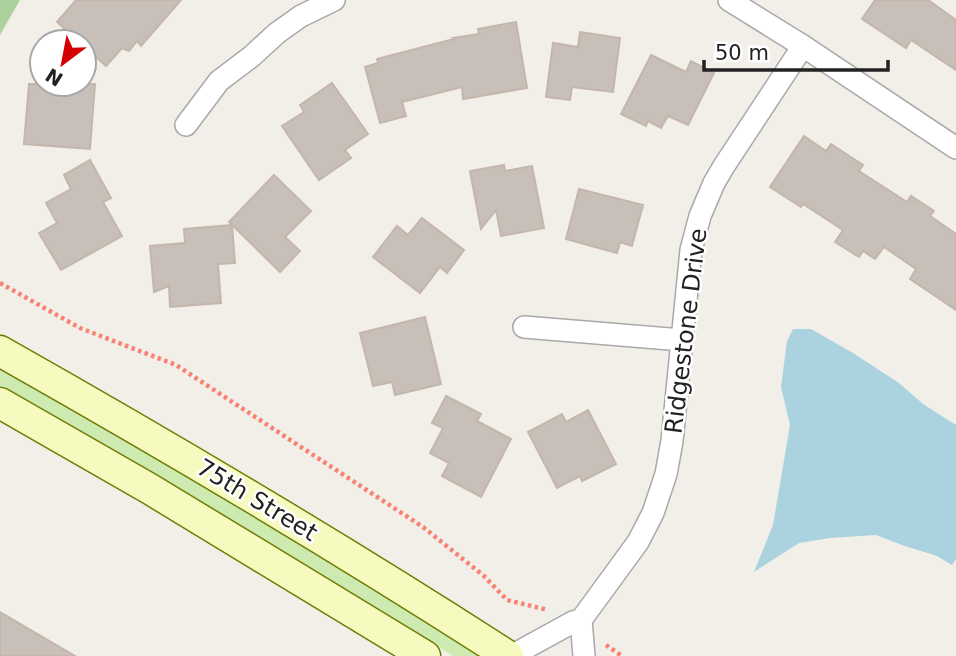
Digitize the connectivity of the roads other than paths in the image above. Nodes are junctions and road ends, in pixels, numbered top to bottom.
1 (334, 0) edge
2 (729, 0) edge
3 (803, 46) junction
4 (186, 125) dead end
5 (956, 148) edge
6 (524, 327) dead end
7 (682, 340) junction
8 (0, 351) edge
9 (0, 403) edge
10 (582, 620) junction
11 (425, 656) edge
12 (509, 656) edge
13 (584, 656) edge

1 - 4 street
2 - 3 street
3 - 5 street
3 - 7 street, Ridgestone Drive
6 - 7 street
7 - 10 street, Ridgestone Drive
8 - 12 main road, 75th Street
9 - 11 main road, 75th Street
10 - 12 street
10 - 13 street

